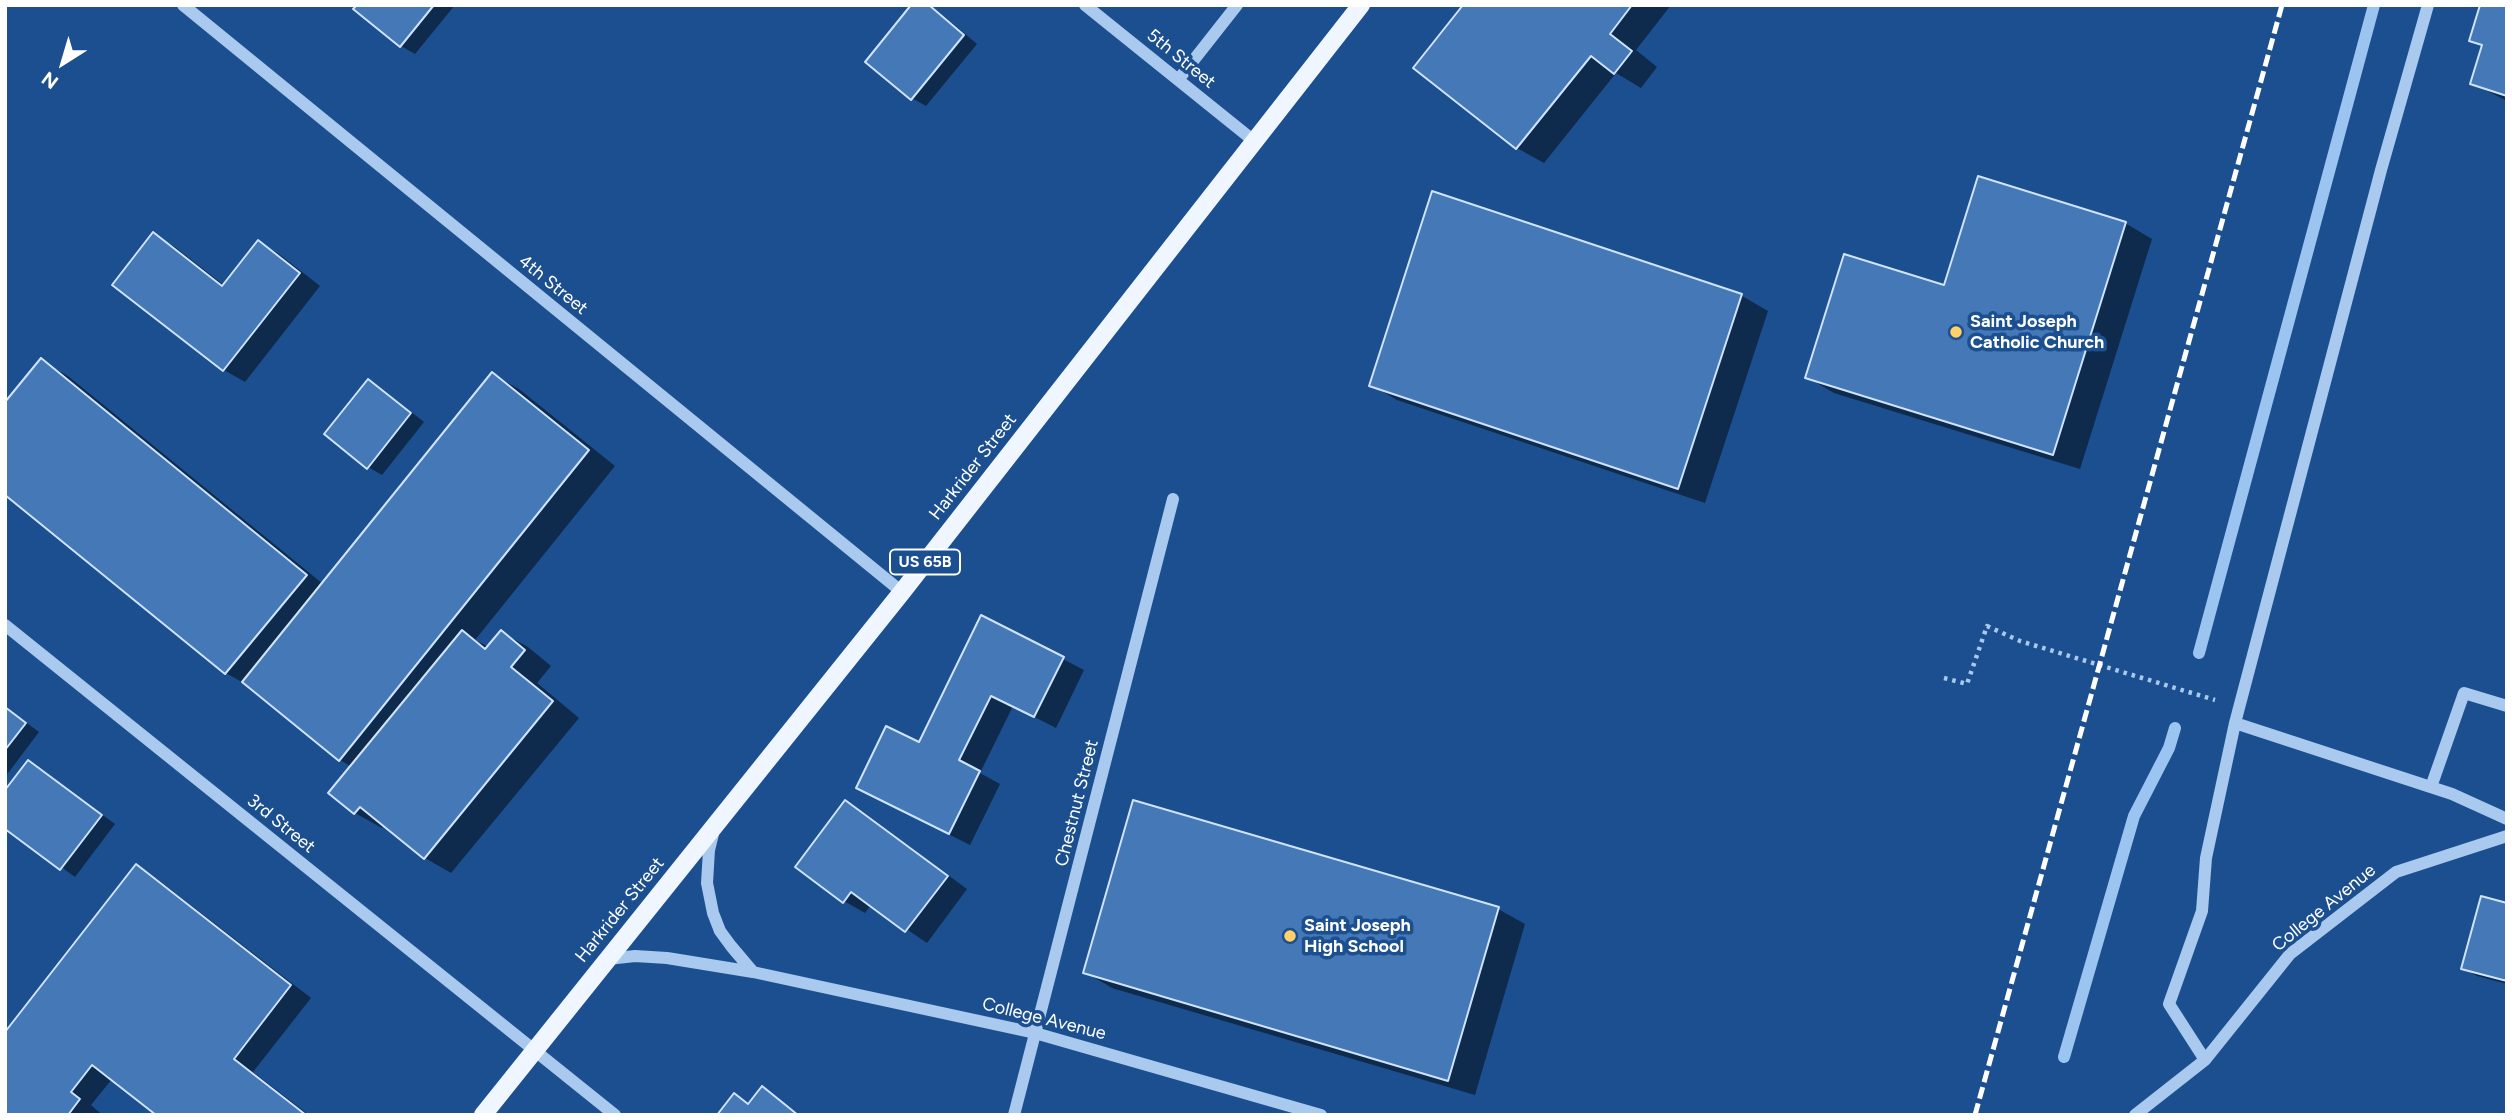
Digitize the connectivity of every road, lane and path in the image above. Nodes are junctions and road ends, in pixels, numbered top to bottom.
1 (183, 5) edge
2 (1085, 5) edge
3 (1237, 5) edge
4 (1361, 5) edge
5 (2428, 5) edge
6 (1178, 80) junction
7 (1254, 141) junction
8 (1173, 499) dead end
9 (902, 592) junction
10 (5, 625) edge
11 (1944, 678) dead end
12 (2507, 706) edge
13 (2240, 707) junction
14 (2235, 723) junction
15 (2431, 787) junction
16 (2507, 819) edge
17 (715, 826) junction
18 (2507, 836) edge
19 (608, 959) junction
20 (753, 972) junction
21 (1035, 1033) junction
22 (534, 1051) junction
23 (2205, 1059) junction
24 (483, 1115) edge
25 (615, 1115) edge
26 (1014, 1115) edge
27 (1321, 1115) edge
28 (2135, 1115) edge

1 - 9 street, 4th Street
2 - 6 street, 5th Street
3 - 6 street
4 - 7 main road, Harkrider Street / US 65B
5 - 13 street
6 - 7 street, 5th Street
7 - 9 main road, Harkrider Street / US 65B
8 - 21 street, Chestnut Street
9 - 17 main road, Harkrider Street / US 65B
10 - 22 street, 3rd Street
11 - 13 path
12 - 15 street
13 - 14 street
14 - 15 street
14 - 23 street
15 - 16 street
17 - 19 main road, Harkrider Street / US 65B
17 - 20 street
18 - 23 street, College Avenue
19 - 20 street, College Avenue
19 - 22 main road, Harkrider Street / US 65B
20 - 21 street, College Avenue
21 - 26 street, Chestnut Street
21 - 27 street, College Avenue
22 - 24 main road, Harkrider Street / US 65B
22 - 25 street, 3rd Street
23 - 28 street, College Avenue

